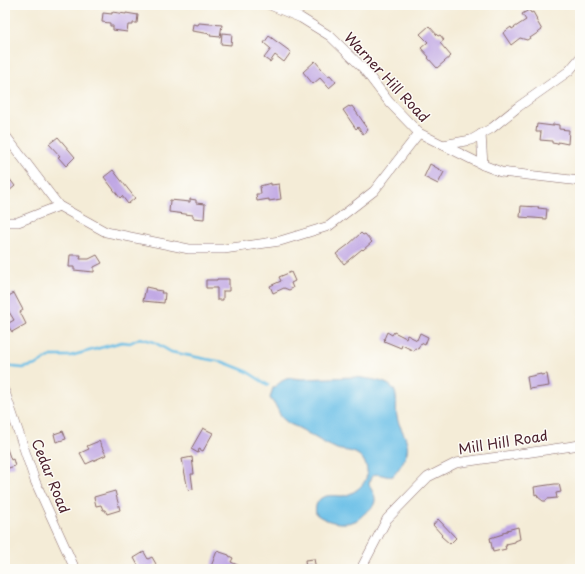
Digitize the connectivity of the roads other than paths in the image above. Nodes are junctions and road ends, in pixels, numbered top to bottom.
1 (270, 5) edge
2 (580, 58) edge
3 (419, 133) junction
4 (481, 134) junction
5 (5, 135) edge
6 (443, 145) junction
7 (483, 165) junction
8 (580, 181) edge
9 (59, 206) junction
10 (5, 222) edge
11 (5, 392) edge
12 (580, 445) edge
13 (75, 569) edge
14 (363, 569) edge

1 - 3 street, Warner Hill Road
2 - 4 street
3 - 6 street, Warner Hill Road
3 - 9 street
4 - 6 street
4 - 7 street
5 - 9 street
6 - 7 street, Warner Hill Road
7 - 8 street, Warner Hill Road
9 - 10 street
11 - 13 street, Cedar Road
12 - 14 street, Mill Hill Road

